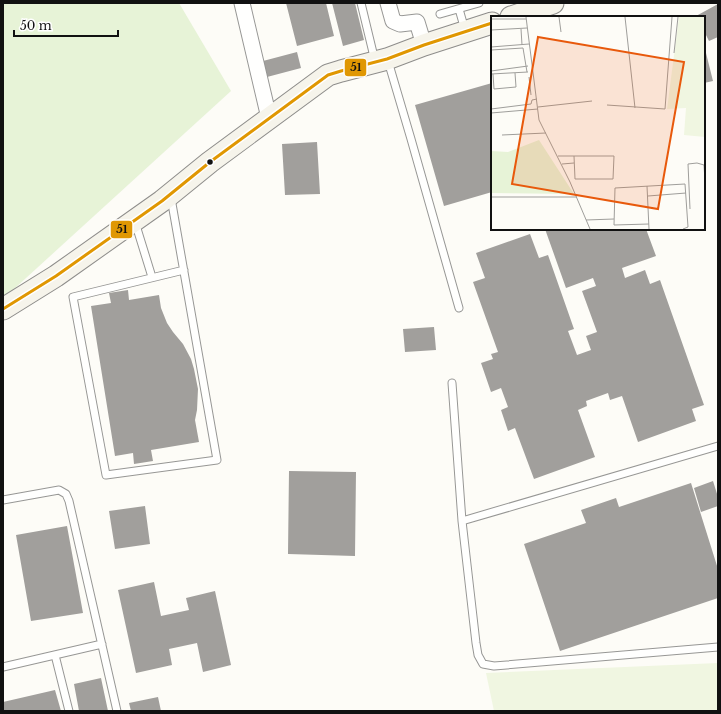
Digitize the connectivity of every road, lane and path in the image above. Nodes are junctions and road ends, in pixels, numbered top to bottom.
1 (242, 3) edge
2 (361, 3) edge
3 (388, 3) edge
4 (479, 3) edge
5 (551, 3) edge
6 (459, 9) junction
7 (440, 14) dead end
8 (514, 16) edge
9 (491, 23) edge
10 (465, 32) junction
11 (424, 45) junction
12 (381, 60) junction
13 (269, 118) junction
14 (170, 194) junction
15 (135, 220) junction
16 (184, 270) junction
17 (152, 277) junction
18 (459, 308) dead end
19 (3, 309) edge
20 (452, 383) dead end
21 (718, 446) edge
22 (3, 500) edge
23 (462, 521) junction
24 (102, 644) junction
25 (718, 647) edge
26 (55, 655) junction
27 (3, 666) edge
28 (69, 711) edge
29 (117, 711) edge

1 - 13 street
2 - 12 lane
3 - 11 street
4 - 6 lane
5 - 8 street
6 - 7 lane
6 - 10 lane
9 - 10 street
10 - 11 street
11 - 12 street
12 - 13 street
12 - 18 lane
13 - 14 street
14 - 15 street
14 - 16 lane
15 - 17 lane
15 - 19 street
16 - 17 lane
16 - 17 lane
20 - 23 lane
21 - 23 lane
22 - 24 lane
23 - 25 lane
24 - 26 lane
24 - 29 lane
26 - 27 lane
26 - 28 lane

